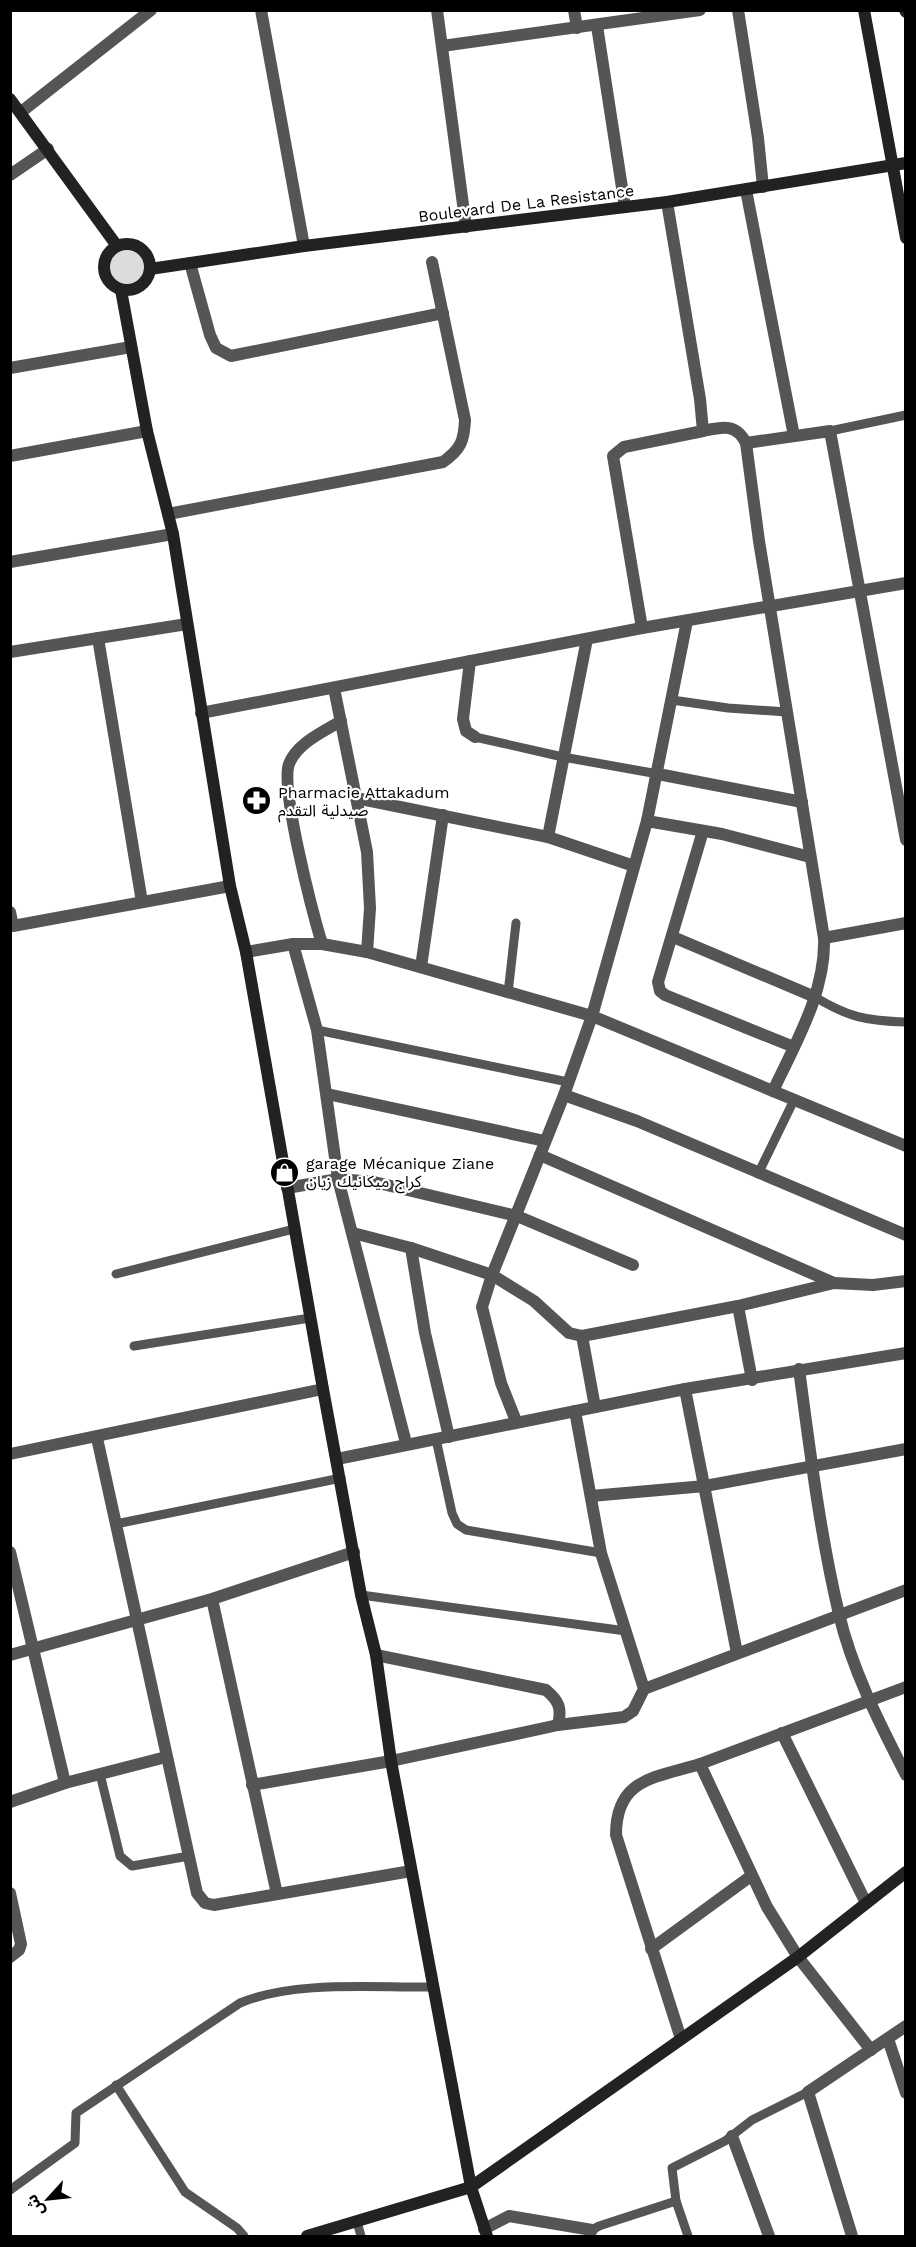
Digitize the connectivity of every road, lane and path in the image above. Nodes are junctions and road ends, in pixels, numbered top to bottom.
1 (151, 10) edge
2 (261, 10) edge
3 (437, 10) edge
4 (574, 10) edge
5 (700, 10) edge
6 (738, 10) edge
7 (864, 10) edge
8 (597, 26) junction
9 (577, 28) junction
10 (442, 46) junction
11 (10, 99) edge
12 (21, 112) junction
13 (48, 149) junction
14 (906, 163) edge
15 (890, 165) junction
16 (10, 175) edge
17 (763, 187) junction
18 (746, 190) junction
19 (667, 202) junction
20 (625, 207) junction
21 (465, 227) junction
22 (906, 238) edge
23 (117, 246) junction
24 (304, 246) junction
25 (432, 262) dead end
26 (190, 263) junction
27 (150, 269) junction
28 (121, 290) junction
29 (443, 313) junction
30 (131, 347) junction
31 (10, 368) edge
32 (906, 415) edge
33 (147, 430) junction
34 (703, 431) junction
35 (830, 431) junction
36 (794, 436) junction
37 (746, 443) junction
38 (10, 456) edge
39 (168, 514) junction
40 (173, 534) junction
41 (10, 562) edge
42 (906, 583) edge
43 (861, 591) junction
44 (771, 606) junction
45 (687, 621) junction
46 (187, 624) junction
47 (642, 628) junction
48 (98, 638) junction
49 (587, 639) junction
50 (10, 652) edge
51 (470, 662) junction
52 (334, 688) junction
53 (672, 700) junction
54 (787, 712) junction
55 (201, 713) junction
56 (341, 721) junction
57 (475, 737) joint
58 (563, 757) junction
59 (657, 774) junction
60 (356, 798) junction
61 (802, 802) junction
62 (443, 815) junction
63 (647, 820) junction
64 (703, 831) junction
65 (548, 837) junction
66 (906, 840) edge
67 (810, 857) junction
68 (634, 866) junction
69 (230, 886) junction
70 (142, 902) junction
71 (10, 912) edge
72 (906, 922) edge
73 (516, 923) dead end
74 (12, 927) edge
75 (673, 937) junction
76 (824, 938) junction
77 (293, 944) junction
78 (322, 944) junction
79 (246, 952) junction
80 (367, 952) junction
81 (421, 967) junction
82 (508, 993) junction
83 (815, 997) junction
84 (592, 1016) junction
85 (906, 1022) edge
86 (317, 1030) junction
87 (794, 1047) junction
88 (568, 1082) junction
89 (773, 1091) junction
90 (327, 1094) junction
91 (564, 1095) junction
92 (794, 1100) junction
93 (545, 1141) junction
94 (906, 1146) edge
95 (540, 1155) junction
96 (758, 1174) junction
97 (339, 1179) junction
98 (287, 1188) junction
99 (517, 1216) junction
100 (294, 1229) junction
101 (353, 1233) junction
102 (906, 1235) edge
103 (411, 1248) junction
104 (633, 1265) dead end
105 (116, 1274) dead end
106 (492, 1275) junction
107 (906, 1281) edge
108 (834, 1283) junction
109 (738, 1306) junction
110 (310, 1318) junction
111 (582, 1336) junction
112 (134, 1346) dead end
113 (906, 1353) edge
114 (799, 1369) junction
115 (752, 1380) junction
116 (323, 1389) junction
117 (685, 1389) junction
118 (595, 1407) junction
119 (575, 1411) junction
120 (516, 1421) junction
121 (449, 1437) junction
122 (97, 1438) junction
123 (436, 1439) junction
124 (406, 1443) junction
125 (906, 1449) edge
126 (10, 1454) edge
127 (337, 1459) junction
128 (812, 1467) junction
129 (341, 1478) junction
130 (705, 1486) junction
131 (591, 1496) junction
132 (116, 1524) junction
133 (10, 1552) edge
134 (354, 1552) junction
135 (601, 1553) junction
136 (906, 1590) edge
137 (361, 1595) junction
138 (212, 1599) junction
139 (839, 1616) junction
140 (137, 1618) junction
141 (626, 1631) junction
142 (34, 1649) junction
143 (737, 1653) junction
144 (10, 1654) edge
145 (376, 1655) junction
146 (906, 1687) edge
147 (644, 1689) junction
148 (869, 1701) junction
149 (558, 1725) junction
150 (782, 1733) junction
151 (166, 1757) junction
152 (391, 1761) junction
153 (700, 1764) junction
154 (100, 1774) junction
155 (906, 1775) edge
156 (65, 1783) junction
157 (252, 1785) junction
158 (10, 1802) edge
159 (189, 1856) junction
160 (411, 1871) junction
161 (906, 1872) edge
162 (750, 1876) junction
163 (10, 1893) edge
164 (277, 1894) junction
165 (865, 1901) junction
166 (651, 1949) junction
167 (10, 1957) edge
168 (798, 1957) junction
169 (433, 1987) junction
170 (906, 2026) edge
171 (681, 2039) junction
172 (888, 2039) junction
173 (872, 2050) junction
174 (116, 2085) junction
175 (808, 2092) junction
176 (906, 2093) edge
177 (732, 2136) junction
178 (471, 2187) junction
179 (10, 2190) edge
180 (676, 2201) junction
181 (357, 2222) junction
182 (485, 2233) edge
183 (592, 2233) edge
184 (244, 2236) edge
185 (307, 2236) edge
186 (362, 2236) edge
187 (687, 2236) edge
188 (769, 2236) edge
189 (852, 2236) edge

1 - 12 street
2 - 24 street
3 - 10 street
4 - 9 street
5 - 8 street
6 - 17 street
7 - 15 street
8 - 9 street
8 - 20 street
9 - 10 street
10 - 21 street
11 - 12 street
12 - 13 street
13 - 16 street
13 - 23 street
14 - 15 street, Boulevard De La Resistance
15 - 17 street, Boulevard De La Resistance
15 - 22 street
17 - 18 street, Boulevard De La Resistance
18 - 19 street, Boulevard De La Resistance
18 - 36 street
19 - 20 street, Boulevard De La Resistance
19 - 34 street
20 - 21 street, Boulevard De La Resistance
21 - 24 street, Boulevard De La Resistance
23 - 27 street
23 - 28 street
24 - 26 street, Boulevard De La Resistance
25 - 29 street
26 - 27 street, Boulevard De La Resistance
26 - 29 street
27 - 28 street
28 - 30 street
29 - 39 street
30 - 31 street
30 - 33 street
32 - 35 lane
33 - 38 street
33 - 39 street
34 - 37 street
34 - 47 street
35 - 36 street
35 - 43 street
36 - 37 street
37 - 44 street
39 - 40 street
40 - 41 street
40 - 46 street
42 - 43 street
43 - 44 street
43 - 66 street
44 - 45 street
44 - 54 street
45 - 47 street
45 - 53 street
46 - 48 street
46 - 55 street
47 - 49 street
48 - 50 street
48 - 70 street
49 - 51 street
49 - 58 street
51 - 52 street
51 - 57 street
52 - 55 street
52 - 56 street
53 - 54 lane
53 - 59 street
54 - 61 street
55 - 69 street
56 - 60 street
56 - 78 street
57 - 58 lane
58 - 59 lane
58 - 65 street
59 - 61 street
59 - 63 street
60 - 62 street
60 - 80 street
61 - 67 street
62 - 65 street
62 - 81 street
63 - 64 street
63 - 68 street
64 - 67 street
64 - 75 street
65 - 68 street
67 - 76 street
68 - 84 street
69 - 70 street
69 - 79 street
70 - 74 street
71 - 74 street
72 - 76 street
73 - 82 lane
75 - 83 street
75 - 87 street
76 - 83 street
77 - 78 street
77 - 79 street
77 - 86 street
78 - 80 street
79 - 98 street
80 - 81 street
81 - 82 street
82 - 84 street
83 - 85 lane
83 - 87 street
84 - 88 street
84 - 89 street
86 - 88 lane
86 - 90 street
87 - 89 street
88 - 91 street
89 - 92 street
90 - 93 street
90 - 97 street
91 - 93 street
91 - 96 street
92 - 94 street
92 - 96 lane
93 - 95 street
95 - 99 street
95 - 108 street
96 - 102 street
97 - 98 street
97 - 99 street
97 - 101 street
98 - 100 street
99 - 104 street
99 - 106 street
100 - 105 lane
100 - 110 street
101 - 103 street
101 - 124 street
103 - 106 street
103 - 121 street
106 - 111 street
106 - 120 street
107 - 108 street
108 - 109 street
109 - 111 street
109 - 115 street
110 - 112 lane
110 - 116 street
111 - 118 street
113 - 114 street
114 - 115 street
114 - 128 street
115 - 117 street
116 - 122 street
116 - 127 street
117 - 118 street
117 - 130 street
118 - 119 street
119 - 120 street
119 - 131 street
120 - 121 street
121 - 123 street
122 - 126 street
122 - 132 street
123 - 124 street
123 - 135 lane
124 - 127 street
125 - 128 street
127 - 129 street
128 - 130 street
128 - 139 street
129 - 132 lane
129 - 134 street
130 - 131 street
130 - 143 street
131 - 135 street
132 - 140 street
133 - 142 street
134 - 137 street
134 - 138 street
135 - 141 street
136 - 139 street
137 - 141 lane
137 - 145 street
138 - 140 street
138 - 157 street
139 - 143 street
139 - 148 street
140 - 142 street
140 - 151 street
141 - 147 street
142 - 144 street
142 - 156 street
143 - 147 street
145 - 149 street
145 - 152 street
146 - 148 street
147 - 149 street
148 - 150 street
148 - 155 street
149 - 152 street
150 - 153 street
150 - 165 street
151 - 154 street
151 - 159 street
152 - 157 street
152 - 160 street
153 - 162 street
153 - 166 street
154 - 156 street
154 - 159 lane
156 - 158 street
157 - 164 street
159 - 164 street
160 - 164 street
160 - 169 street
161 - 165 street
162 - 166 street
162 - 168 street
163 - 167 street
165 - 168 street
166 - 171 street
168 - 171 street
168 - 173 street
169 - 174 lane
169 - 178 street
170 - 172 street
171 - 178 street
172 - 173 street
172 - 176 street
173 - 175 street
174 - 179 lane
174 - 184 lane
175 - 177 lane
175 - 189 street
177 - 180 lane
177 - 188 street
178 - 181 street
178 - 182 street
180 - 183 lane
180 - 187 lane
181 - 185 street
181 - 186 lane
182 - 183 street

